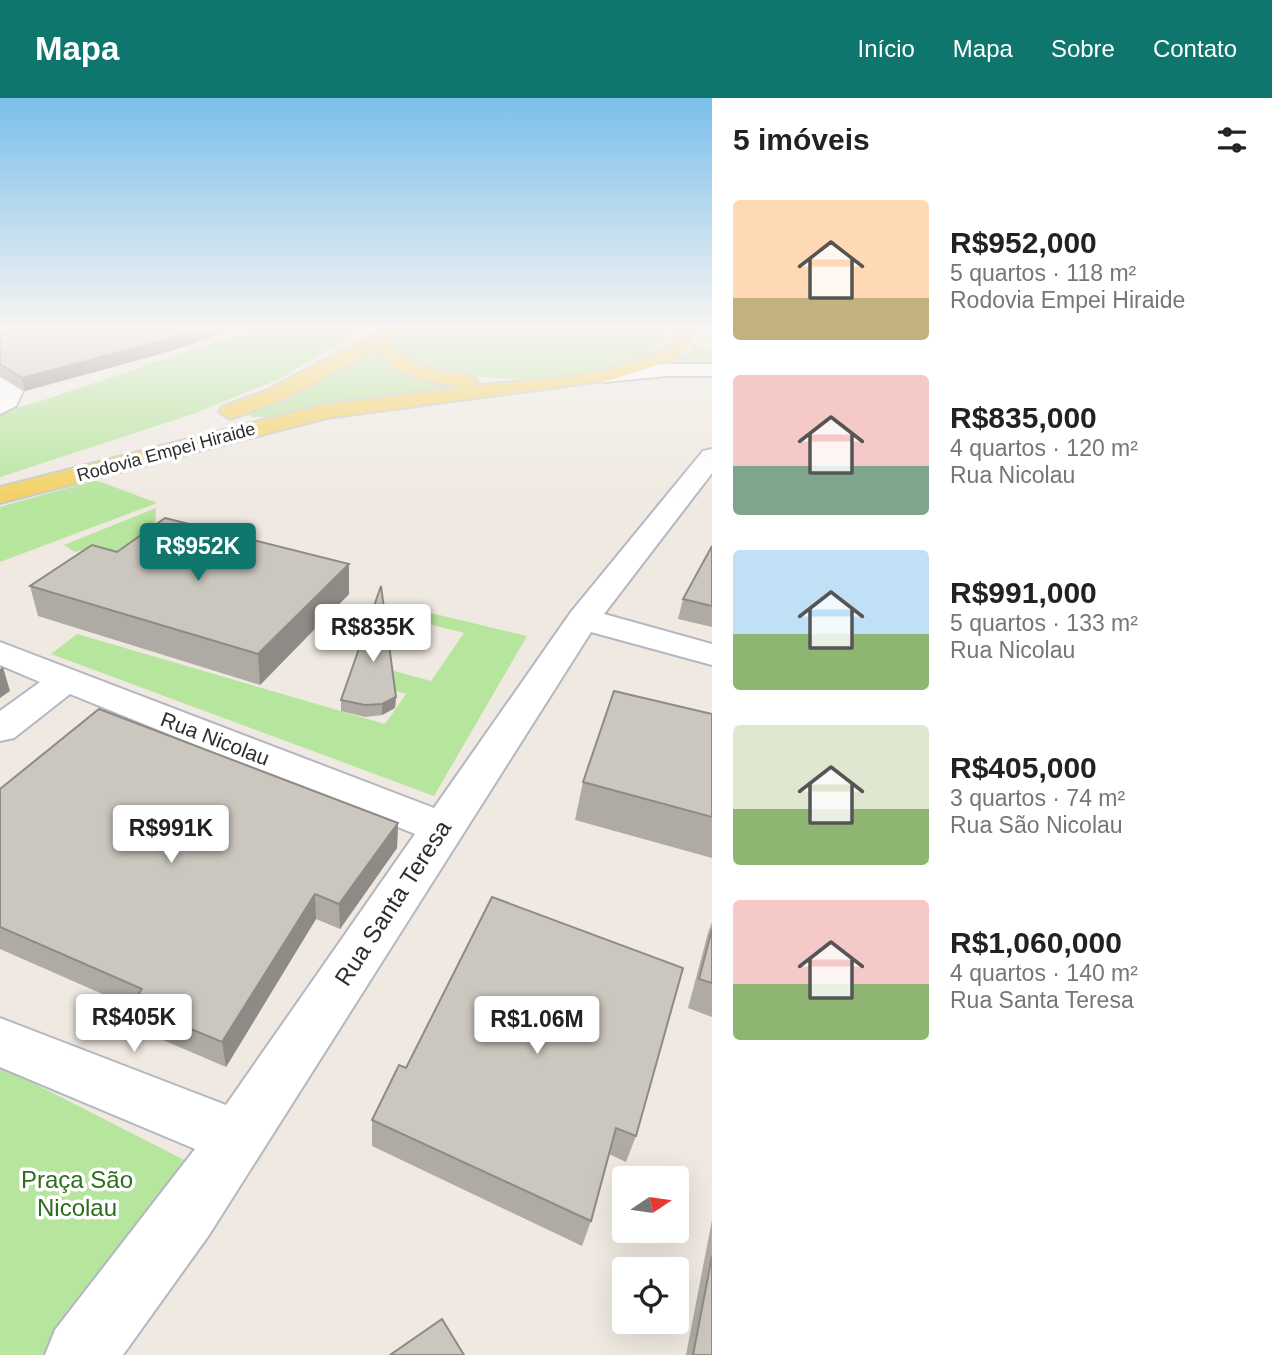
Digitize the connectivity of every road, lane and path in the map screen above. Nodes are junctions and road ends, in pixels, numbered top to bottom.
1 (289, 385) edge
2 (537, 385) edge
3 (712, 456) edge
4 (0, 494) edge
5 (583, 619) junction
6 (0, 652) edge
7 (712, 655) edge
8 (66, 680) junction
9 (0, 729) edge
10 (442, 828) junction
11 (0, 1042) edge
12 (239, 1138) junction
13 (80, 1355) edge

1 - 4 main road, Rodovia Empei Hiraide
2 - 4 main road, Rodovia Empei Hiraide
3 - 5 street, Rua Santa Teresa
5 - 7 street
5 - 10 street, Rua Santa Teresa
6 - 8 street, Rua Nicolau
8 - 9 street
8 - 10 street, Rua Nicolau
10 - 12 street, Rua Santa Teresa
11 - 12 street
12 - 13 street, Rua Santa Teresa

